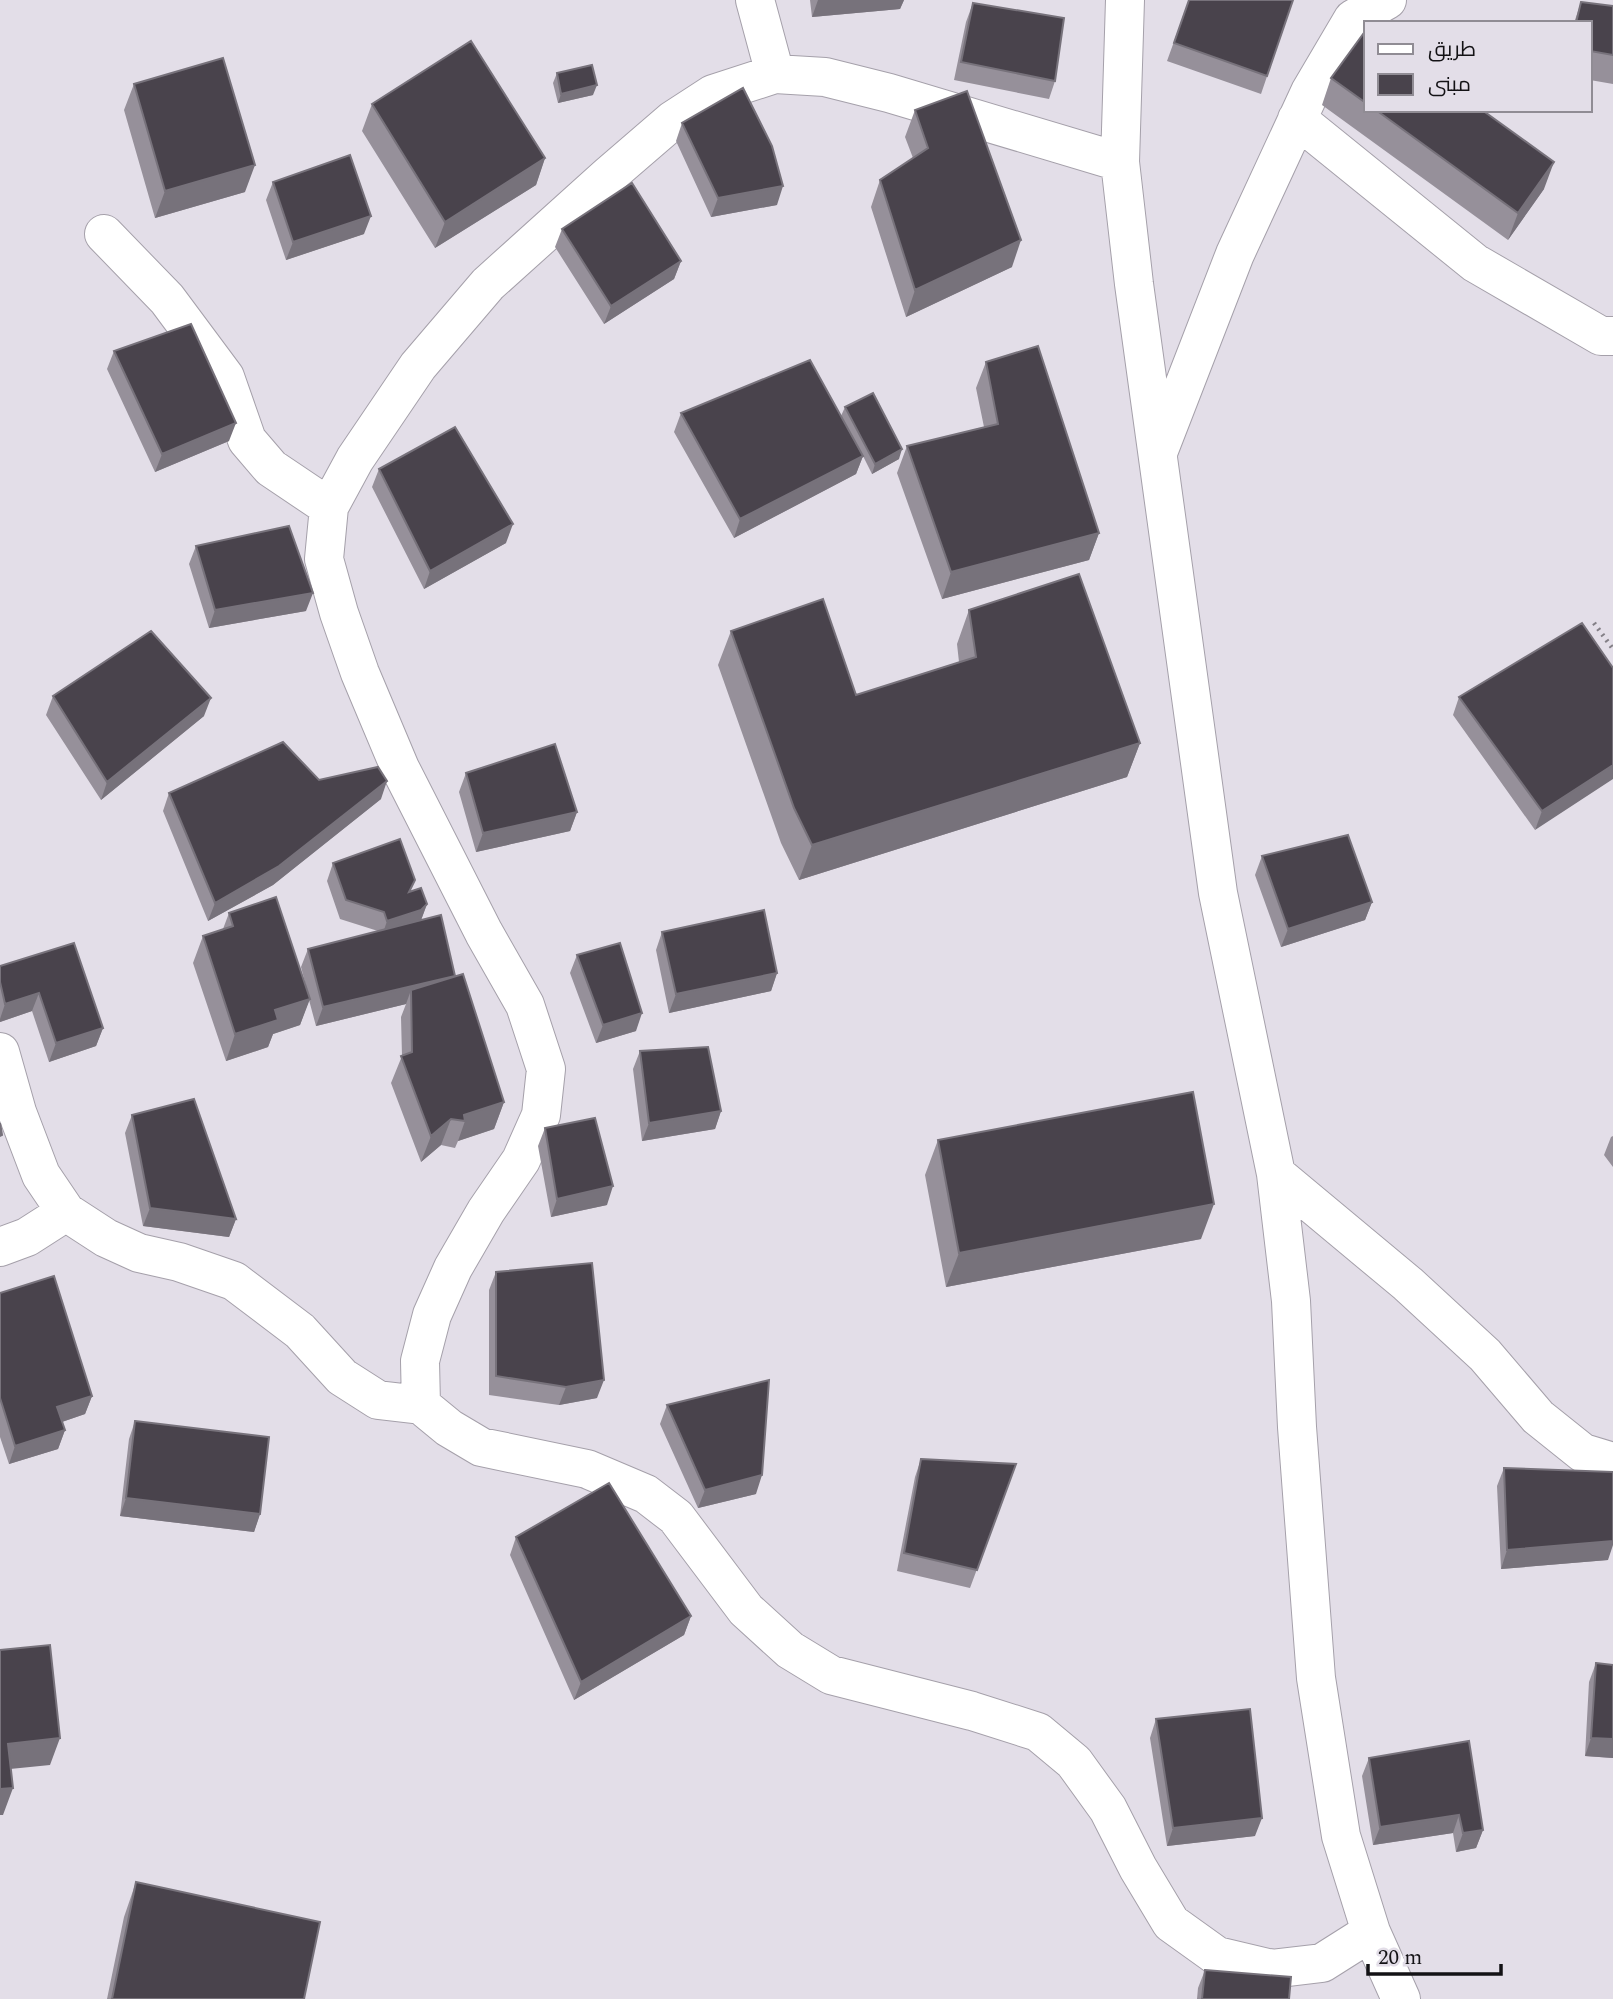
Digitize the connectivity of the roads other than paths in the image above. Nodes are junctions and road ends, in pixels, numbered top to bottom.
1 (755, 0) edge
2 (1125, 0) edge
3 (1387, 0) edge
4 (775, 74) junction
5 (1297, 119) junction
6 (1120, 162) junction
7 (104, 234) dead end
8 (1613, 336) edge
9 (1158, 452) junction
10 (329, 507) junction
11 (0, 1052) edge
12 (1276, 1174) junction
13 (66, 1212) junction
14 (0, 1247) edge
15 (421, 1405) junction
16 (1613, 1462) edge
17 (1371, 1932) junction
18 (1401, 1999) edge

1 - 4 street
2 - 6 street
3 - 5 street
4 - 6 street
4 - 10 street
5 - 8 street
5 - 9 street
6 - 9 street
7 - 10 street
9 - 12 street
10 - 15 street
11 - 13 street
12 - 16 street
12 - 17 street
13 - 14 street
13 - 15 street
15 - 17 street
17 - 18 street

